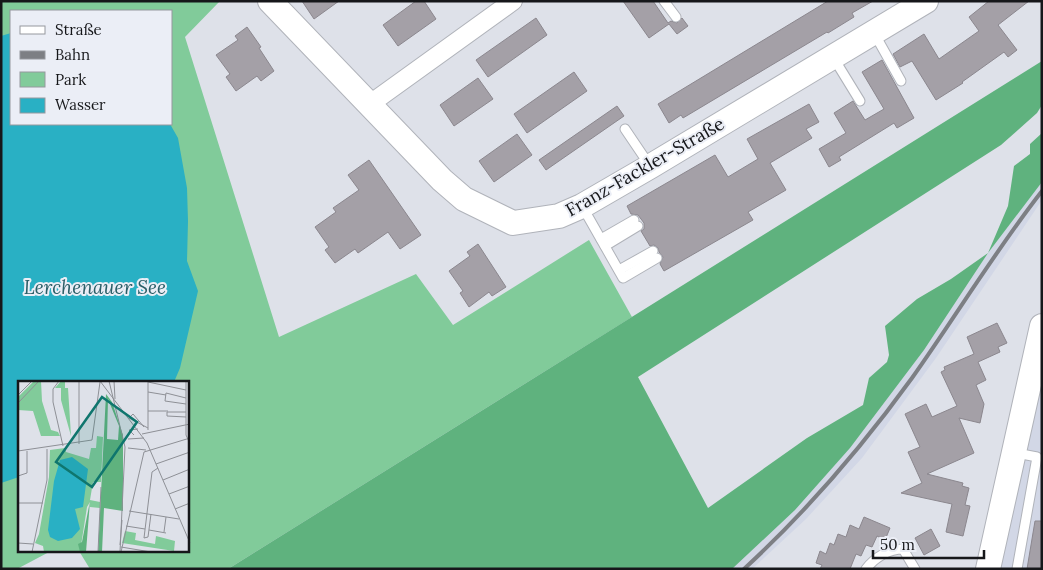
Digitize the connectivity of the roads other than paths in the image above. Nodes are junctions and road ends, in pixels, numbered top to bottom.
1 (270, 1) edge
2 (513, 1) edge
3 (664, 1) edge
4 (926, 1) edge
5 (676, 18) dead end
6 (874, 33) junction
7 (833, 57) junction
8 (901, 81) dead end
9 (860, 101) dead end
10 (370, 104) junction
11 (625, 129) dead end
12 (650, 166) junction
13 (582, 206) junction
14 (636, 223) dead end
15 (603, 242) junction
16 (655, 255) dead end
17 (1042, 326) edge
18 (1014, 453) junction
19 (1039, 457) edge
20 (866, 569) edge
21 (915, 569) edge
22 (988, 569) edge
23 (1017, 569) edge

1 - 10 street, Franz-Fackler-Straße
2 - 10 street
3 - 5 lane
4 - 6 street, Franz-Fackler-Straße
6 - 7 street, Franz-Fackler-Straße
6 - 8 lane
7 - 9 lane
7 - 12 street, Franz-Fackler-Straße
10 - 13 street, Franz-Fackler-Straße
11 - 12 lane
12 - 13 street, Franz-Fackler-Straße
13 - 15 lane
14 - 15 lane
15 - 16 lane
17 - 18 street
18 - 19 lane
18 - 22 street
19 - 23 lane
20 - 21 lane

